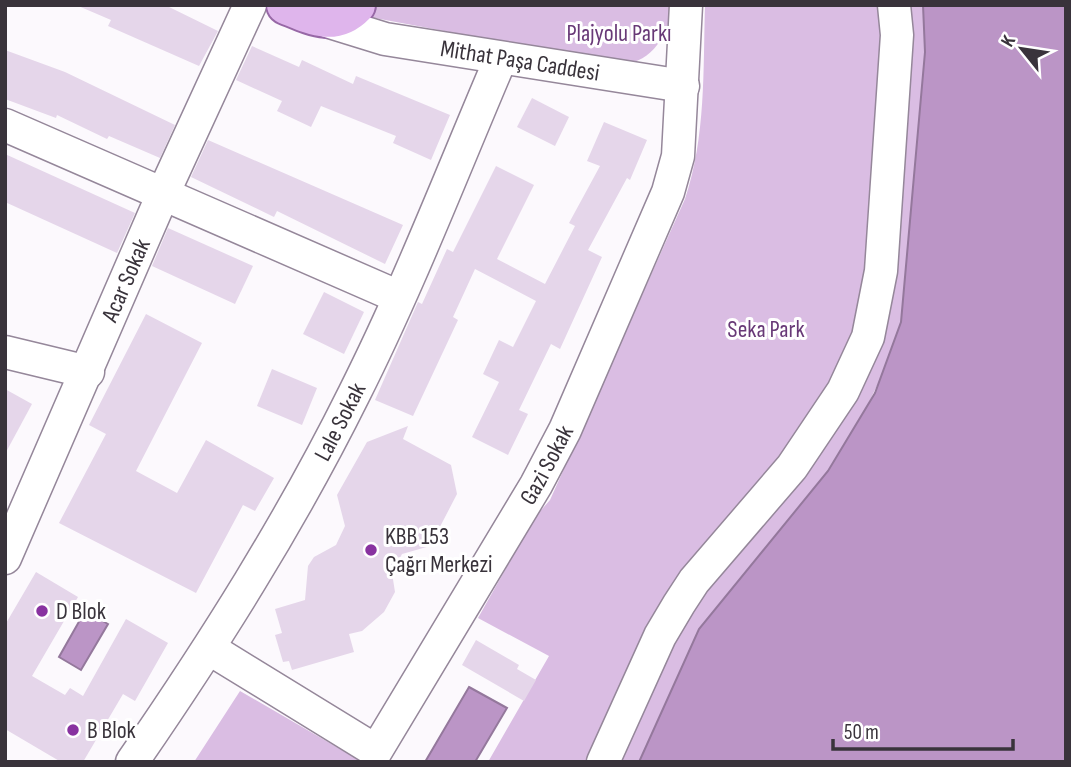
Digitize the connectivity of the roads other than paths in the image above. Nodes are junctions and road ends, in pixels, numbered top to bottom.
1 (250, 5) edge
2 (686, 5) edge
3 (894, 5) edge
4 (301, 12) edge
5 (357, 15) edge
6 (501, 58) junction
7 (683, 86) junction
8 (5, 125) edge
9 (163, 194) junction
10 (399, 297) junction
11 (5, 352) edge
12 (88, 372) junction
13 (5, 558) edge
14 (210, 649) junction
15 (132, 762) edge
16 (603, 762) edge

1 - 9 street, Acar Sokak
2 - 7 street, Gazi Sokak
3 - 16 street
4 - 5 main road, Mithat Paşa Caddesi
5 - 6 street, Mithat Paşa Caddesi
6 - 7 street, Mithat Paşa Caddesi
6 - 10 street, Lale Sokak
7 - 14 street, Gazi Sokak
8 - 9 street
9 - 10 street
9 - 12 street, Acar Sokak
10 - 14 street, Lale Sokak
11 - 12 street
12 - 13 street, Acar Sokak
14 - 15 street, Lale Sokak

